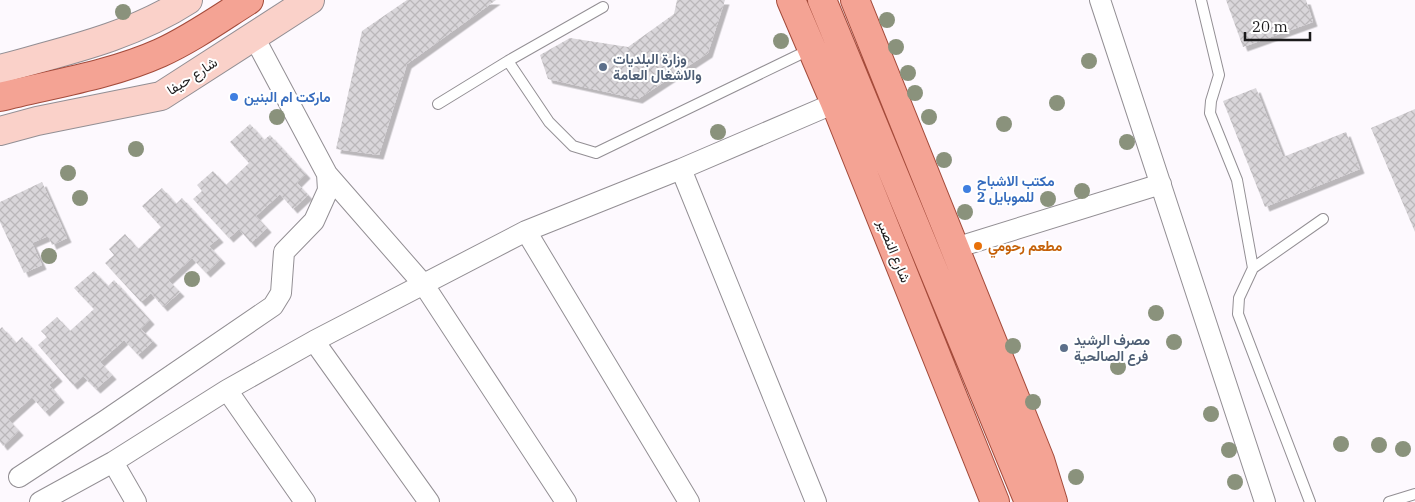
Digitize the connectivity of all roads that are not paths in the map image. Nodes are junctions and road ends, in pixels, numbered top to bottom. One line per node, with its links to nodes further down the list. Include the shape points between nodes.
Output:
1 (188, 0): 13 (main road, via 167,14 120,34)
2 (249, 0): 14 (main road, via 187,40 158,54 117,69)
3 (310, 0): 10 (main road, شارع حيفا)
4 (791, 0): 11 (main road, شارع النصیر)
5 (822, 0): 30 (main road)
6 (855, 0): 23 (main road)
7 (1100, 0): 20 (street)
8 (1201, 0): 24 (lane, via 1219,75 1210,113 1237,180)
9 (603, 7): 12 (lane)
10 (254, 37): 17 (main road, شارع حيفا, via 161,96); 19 (street)
11 (812, 49): 12 (lane, via 596,153 573,146 549,122); 16 (main road, شارع النصیر)
12 (508, 61): 15 (lane)
13 (0, 69)
14 (0, 97)
15 (438, 104)
16 (828, 105): 18 (street); 39 (main road, شارع النصیر)
17 (0, 130)
18 (681, 168): 22 (street); 38 (street)
19 (327, 174): 25 (street); 29 (street, via 328,190 314,221 284,252 281,293 273,306)
20 (1161, 184): 23 (street); 41 (street)
21 (1323, 219): 24 (lane)
22 (526, 231): 25 (street); 37 (street)
23 (955, 248): 40 (main road, via 1040,460)
24 (1253, 268): 42 (lane, via 1239,298 1238,314)
25 (424, 285): 26 (street); 36 (street)
26 (314, 342): 27 (street); 35 (street)
27 (227, 390): 28 (street); 34 (street)
28 (113, 462): 32 (street); 33 (street)
29 (19, 477)
30 (1024, 490)
31 (1415, 494): 43 (lane)
32 (40, 502)
33 (136, 502)
34 (305, 502)
35 (429, 502)
36 (566, 502)
37 (689, 502)
38 (816, 502)
39 (995, 502)
40 (1053, 502)
41 (1265, 502)
42 (1310, 502)
43 (1389, 502)

